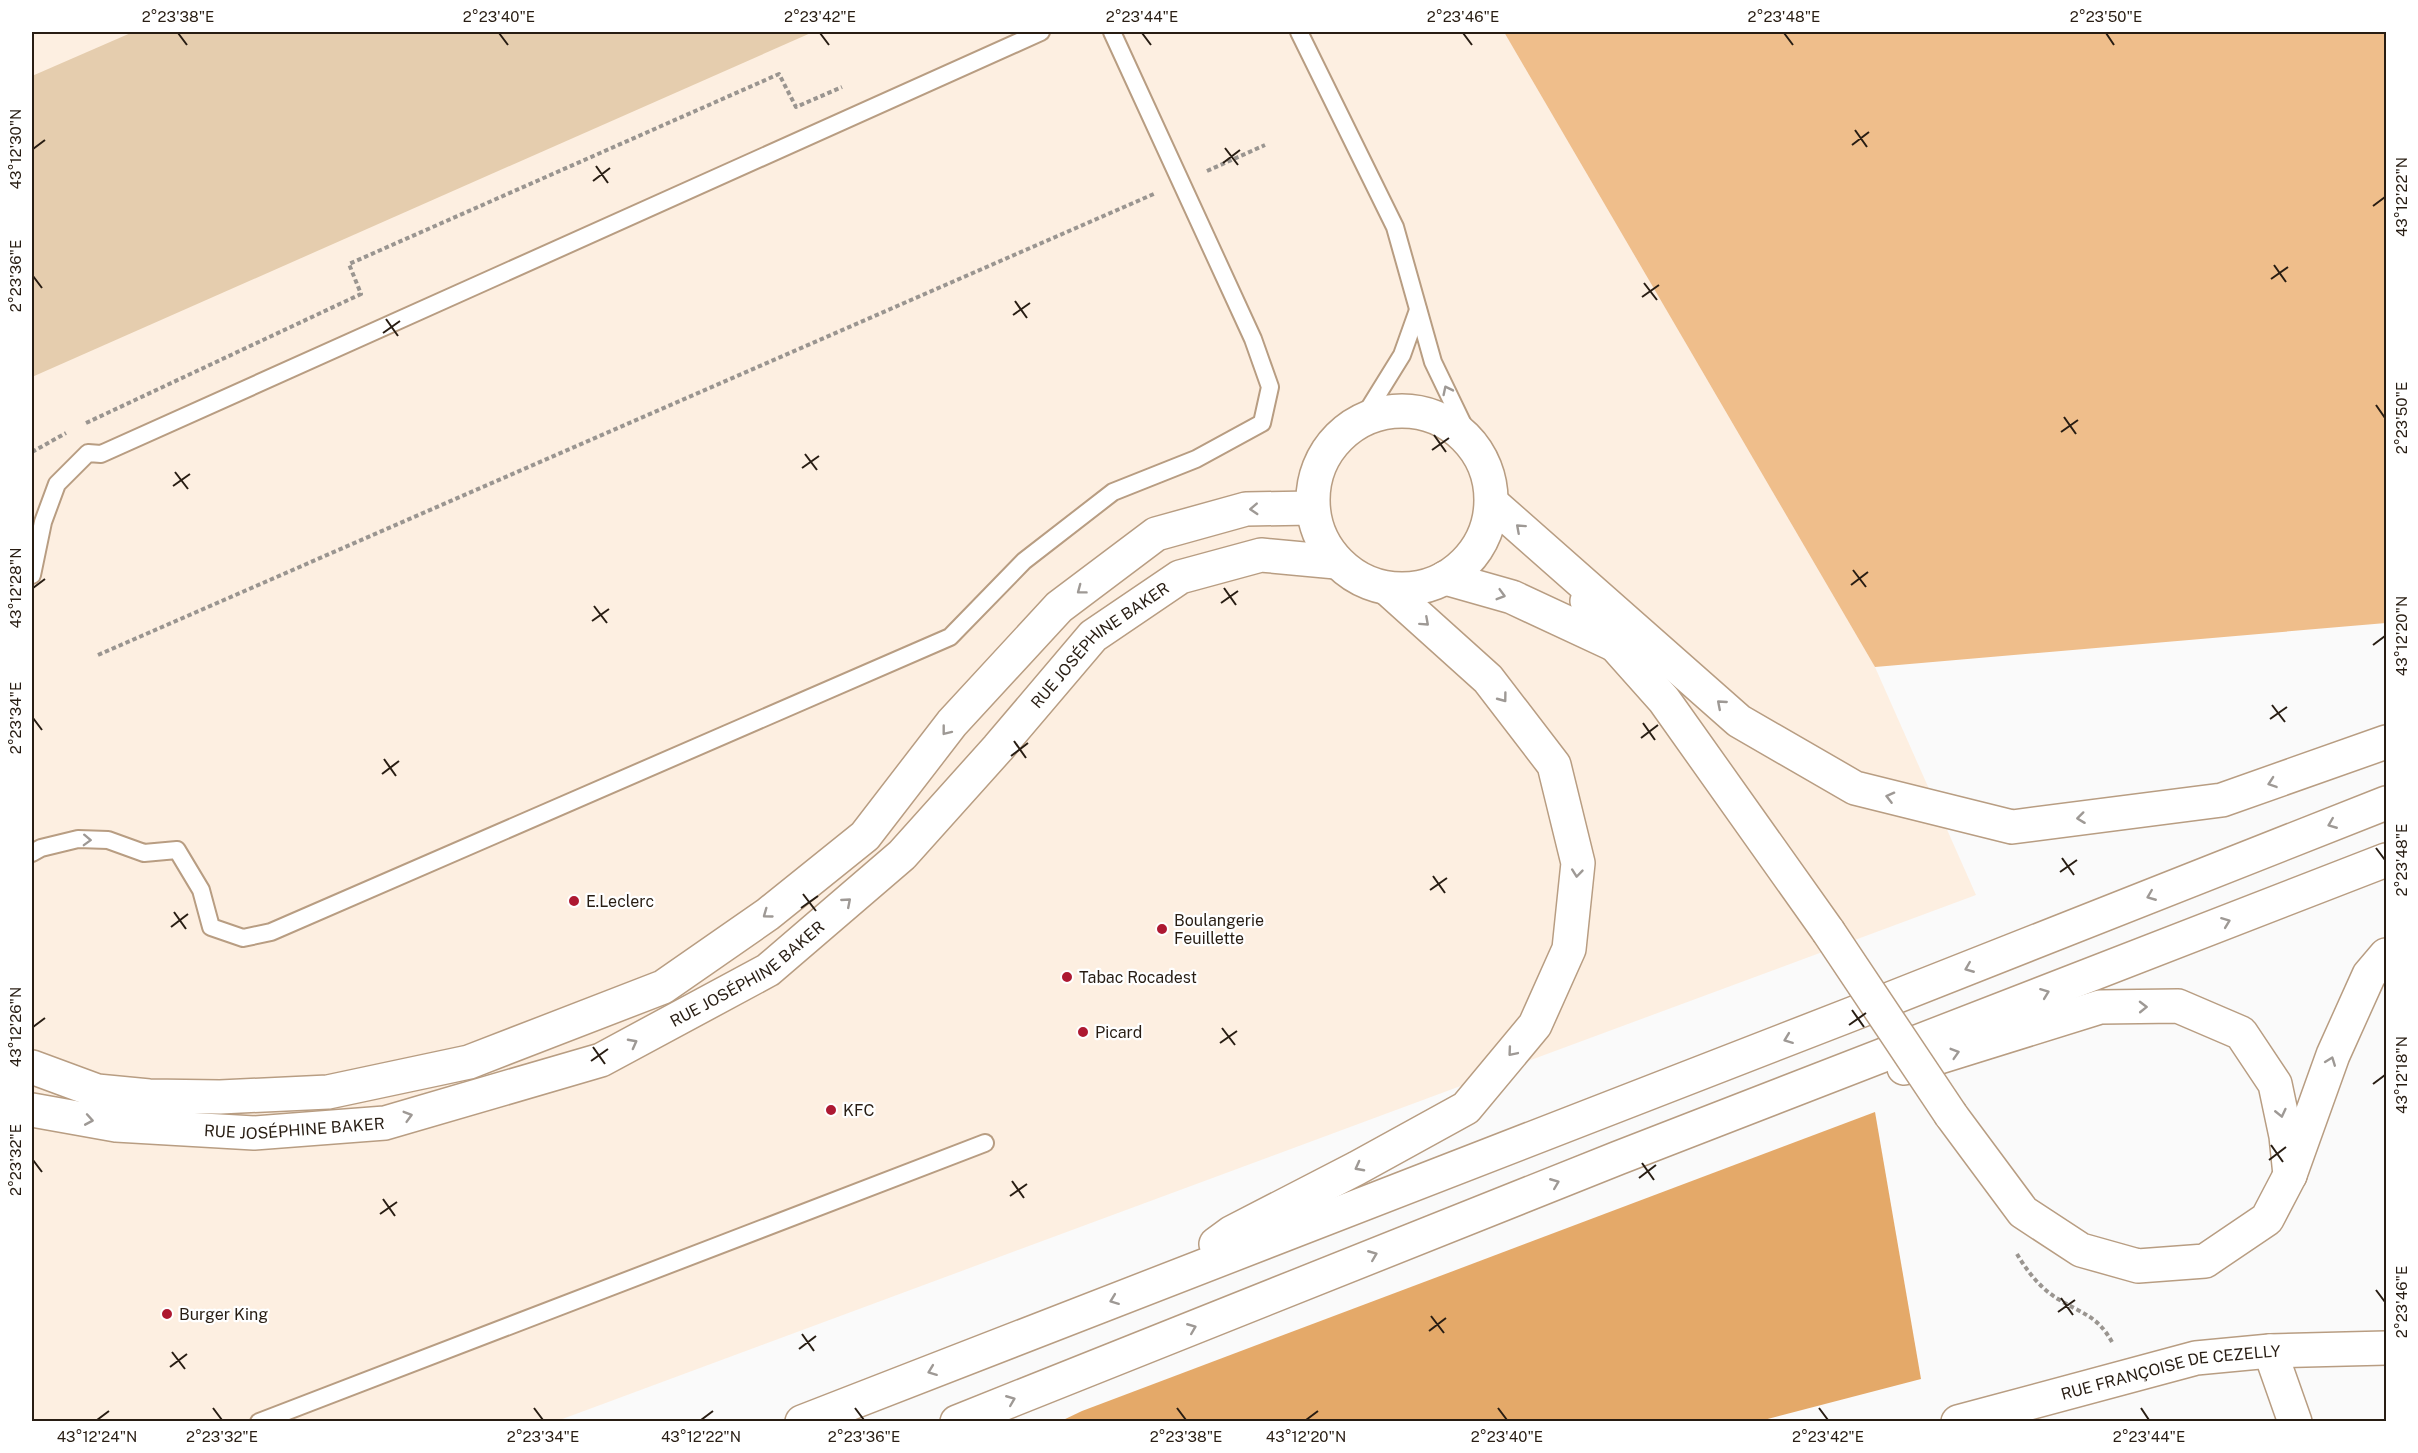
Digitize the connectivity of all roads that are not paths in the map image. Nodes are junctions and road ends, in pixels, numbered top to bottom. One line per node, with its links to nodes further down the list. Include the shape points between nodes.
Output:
1 (1041, 32): 11 (lane, via 101,454 88,453 57,484 43,522)
2 (1112, 32): 17 (lane, one-way to 2, via 78,839 108,840 144,853 177,850 201,890 212,927 243,938 271,932 950,637 1024,561 1113,492 1196,459 1263,423 1270,387 1253,339)
3 (1299, 32): 4 (lane, via 1395,227)
4 (1418, 310): 5 (lane, via 1402,355); 6 (lane, one-way to 4, via 1433,362)
5 (1363, 418): 6 (main road, via 1389,410 1417,411 1448,422); 8 (main road, via 1340,434 1324,456 1314,481)
6 (1472, 443): 7 (main road, via 1488,472)
7 (1492, 503): 10 (main road, one-way to 7); 12 (main road, via 1484,535 1468,560)
8 (1312, 508): 9 (main road, via 1320,537); 20 (main road, RUE JOSÉPHINE BAKER, one-way to 20, via 1246,509 1156,534 1059,607 952,723 865,836 768,914 663,987 469,1062 328,1092 149,1096 97,1091)
9 (1336, 562): 13 (main road, via 1360,580); 21 (main road, RUE JOSÉPHINE BAKER, one-way to 9, via 116,1125 254,1133 385,1123 601,1060 768,970 902,855 1093,636 1170,583 1261,555)
10 (1563, 566): 14 (main road); 15 (main road, one-way to 10, via 2222,800 2012,827 1855,788 1739,721)
11 (32, 575)
12 (1445, 578): 13 (main road, via 1418,588); 14 (main road, one-way to 14, via 1512,597)
13 (1388, 589): 25 (main road, one-way to 25, via 1488,679 1554,765 1578,863 1569,949 1535,1025 1466,1108 1231,1233)
14 (1615, 645): 24 (main road, bridge, via 1664,700 1828,931 1951,1115 2023,1212 2081,1250 2138,1266 2205,1261 2267,1219)
15 (2386, 742)
16 (2386, 802): 25 (main road, one-way to 25)
17 (32, 853)
18 (2386, 860): 23 (main road, one-way to 18)
19 (2386, 955): 24 (main road, one-way to 19, via 2332,1055 2369,975)
20 (32, 1067)
21 (32, 1110)
22 (985, 1143): 28 (lane)
23 (1618, 1158): 24 (main road, one-way to 24, via 2100,1007 2178,1006 2241,1033 2275,1084); 30 (main road, one-way to 23)
24 (2290, 1175)
25 (1168, 1279): 29 (main road, one-way to 29)
26 (2386, 1348): 27 (main road, RUE FRANÇOISE DE CEZELLY)
27 (2270, 1351): 31 (main road, RUE FRANÇOISE DE CEZELLY, via 2196,1358); 32 (main road)
28 (259, 1422)
29 (802, 1422)
30 (957, 1422)
31 (1958, 1422)
32 (2295, 1422)

